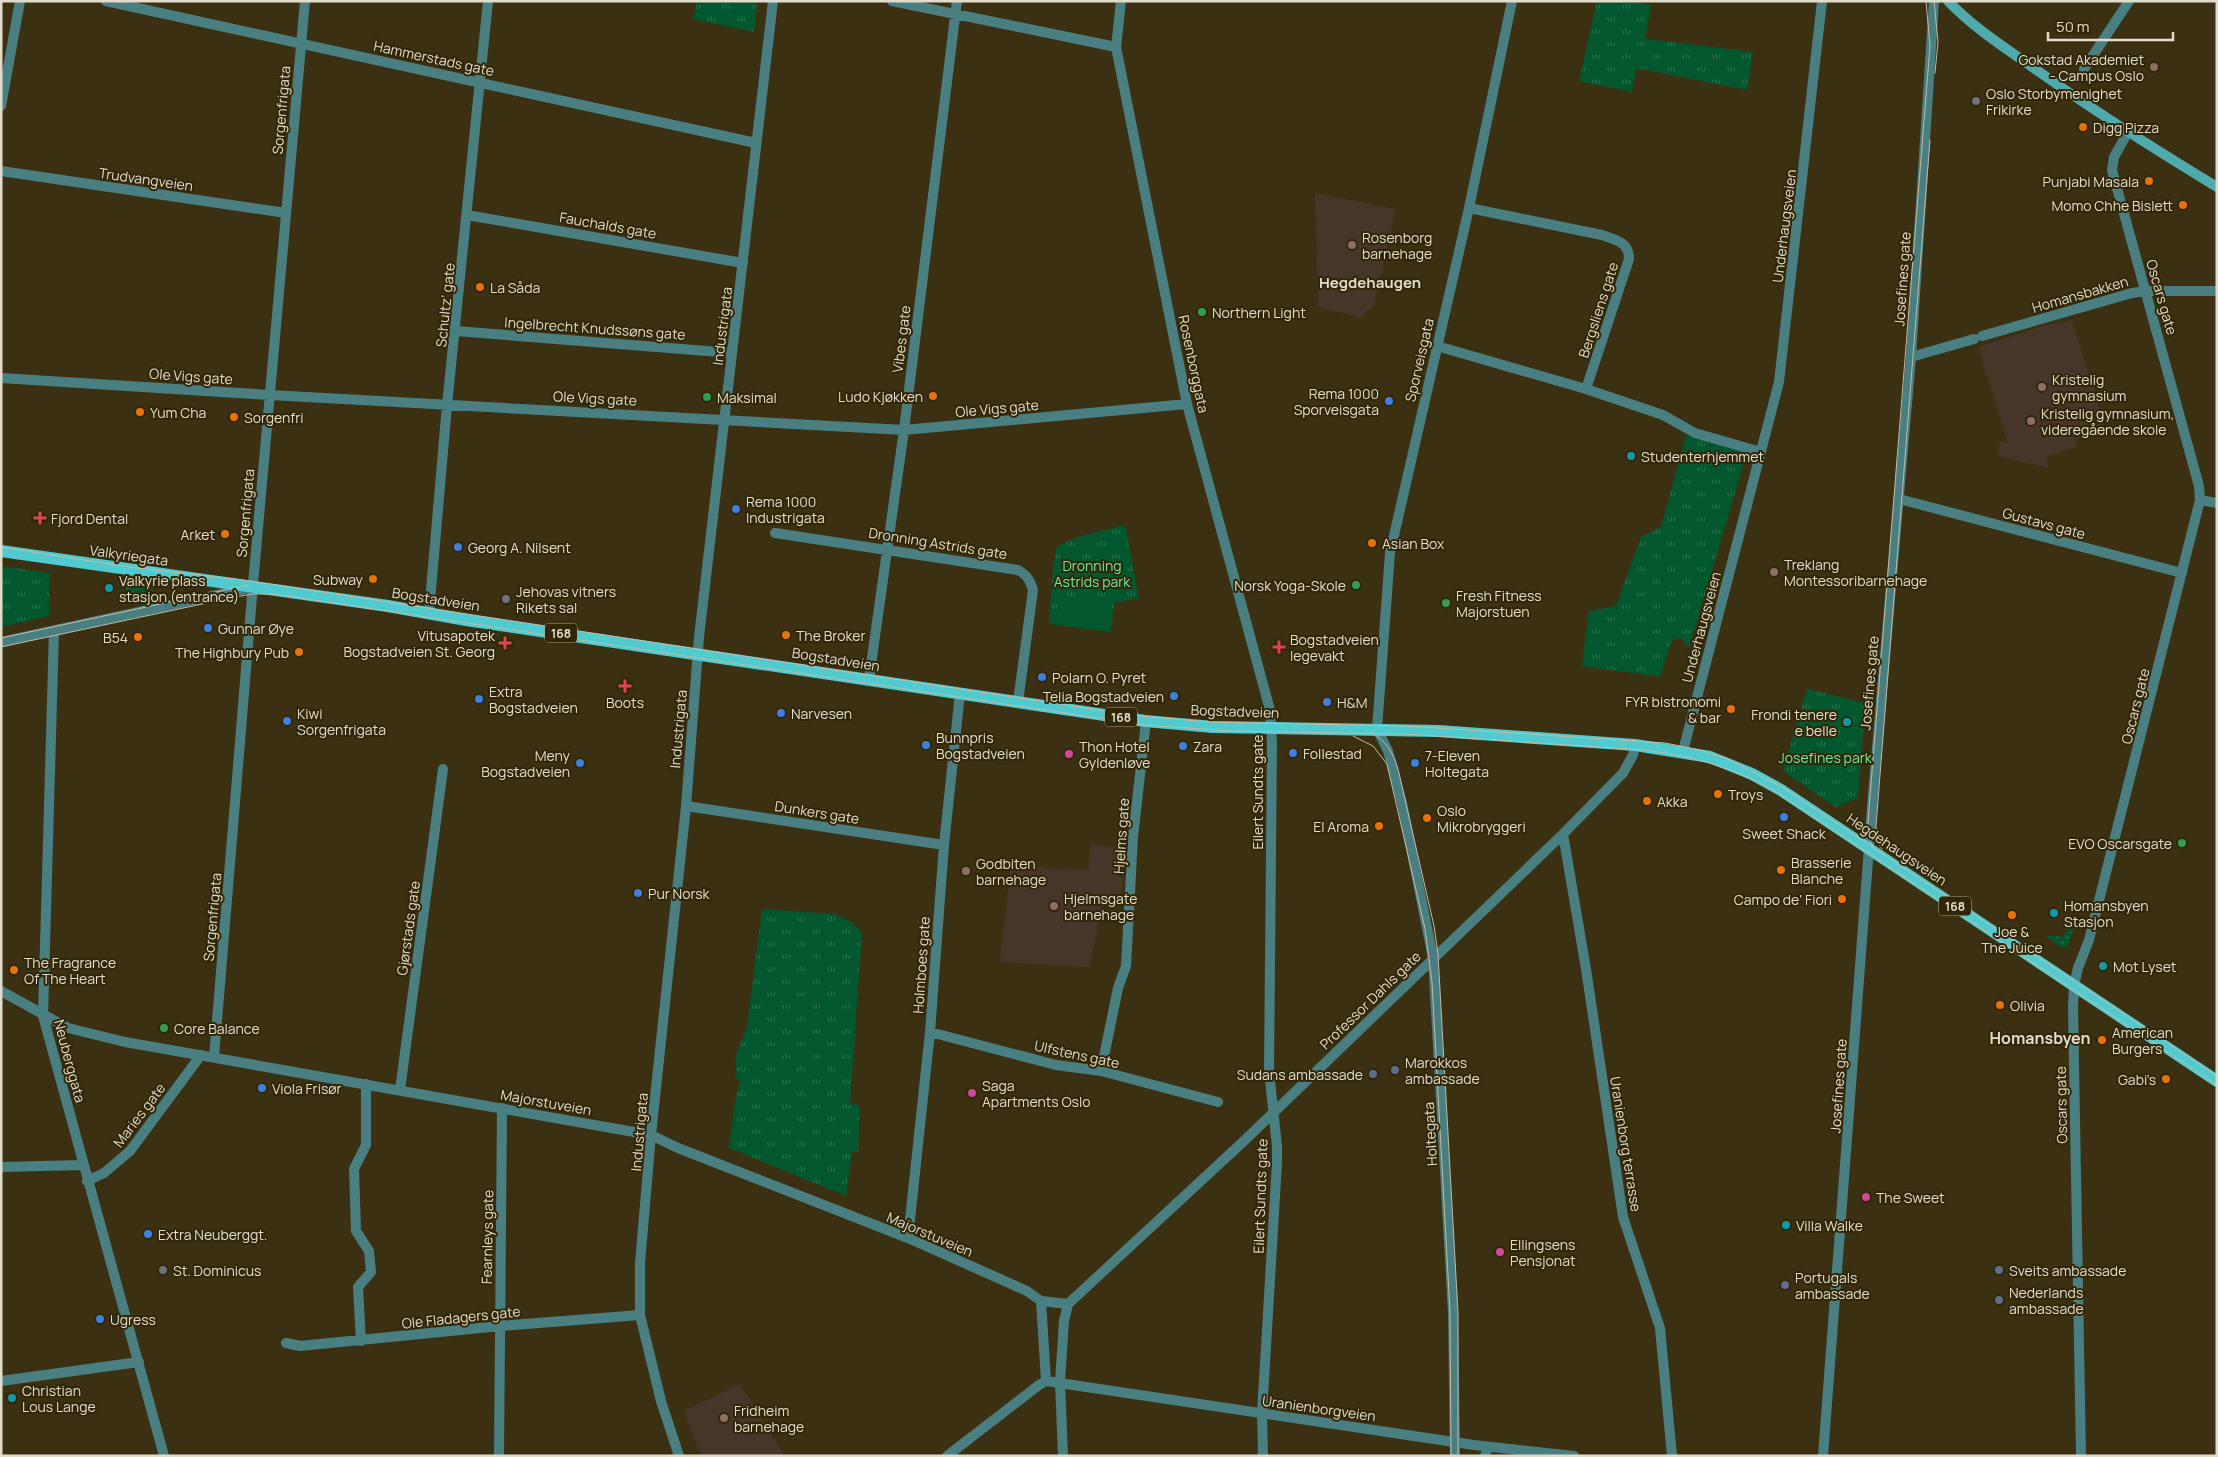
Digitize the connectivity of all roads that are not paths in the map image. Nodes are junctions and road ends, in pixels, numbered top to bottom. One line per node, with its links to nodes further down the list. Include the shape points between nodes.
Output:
1 (20, 1): 19 (street)
2 (106, 1): 15 (street, Hammerstads gate)
3 (305, 1): 15 (street, Sorgenfrigata)
4 (488, 1): 18 (street, Schultz’ gate)
5 (773, 1): 21 (street, Industrigata)
6 (892, 1): 14 (street)
7 (957, 1): 14 (street, Vibes gate)
8 (1121, 1): 16 (street, Rosenborggata)
9 (1512, 1): 24 (street, Sporveisgata)
10 (1822, 1): 41 (street, Underhaugsveien, via 1779,382)
11 (1934, 1): 33 (street, Josefines gate)
12 (1948, 1): 20 (main road, via 1979,30)
13 (2129, 1): 17 (street)
14 (955, 14): 16 (street); 40 (street, Vibes gate)
15 (301, 43): 18 (street, Hammerstads gate); 25 (street, Sorgenfrigata)
16 (1116, 47): 37 (street, Rosenborggata)
17 (2084, 69)
18 (480, 83): 21 (street, Hammerstads gate); 26 (street, Schultz’ gate)
19 (1, 106)
20 (2128, 132): 23 (main road); 28 (street, Oscars gate, via 2114,157 2112,170)
21 (756, 143): 27 (street, Industrigata)
22 (1, 171): 25 (street, Trudvangveien)
23 (2217, 187)
24 (1469, 208): 31 (street, Sporveisgata); 35 (street, Bergsliens gate, via 1602,235 1623,243 1629,252)
25 (286, 213): 36 (street, Sorgenfrigata)
26 (467, 215): 27 (street, Fauchalds gate); 30 (street, Schultz’ gate)
27 (743, 263): 32 (street, Industrigata)
28 (2146, 291): 29 (street, Homansbakken); 33 (street, Homansbakken); 43 (street, Oscars gate, via 2199,486)
29 (2217, 291)
30 (456, 331): 32 (street, Ingelbrecht Knudssøns gate); 38 (street, Schultz’ gate)
31 (1436, 346): 35 (street); 59 (street, Sporveisgata, via 1390,553)
32 (732, 353): 39 (street, Industrigata)
33 (1911, 357): 42 (street, Josefines gate)
34 (1, 378): 36 (street, Ole Vigs gate)
35 (1586, 389): 41 (street, via 1663,415 1694,433)
36 (270, 395): 38 (street, Ole Vigs gate); 49 (street, Sorgenfrigata)
37 (1187, 404): 40 (street, Ole Vigs gate); 58 (street, Rosenborggata)
38 (447, 405): 39 (street, Ole Vigs gate); 50 (street, Schultz’ gate)
39 (724, 420): 40 (street, Ole Vigs gate); 53 (street, Industrigata)
40 (904, 430): 46 (street, Vibes gate)
41 (1761, 452): 61 (street, Underhaugsveien, via 1698,692)
42 (1898, 499): 48 (street, Gustavs gate); 66 (street, Josefines gate)
43 (2200, 500): 44 (street); 48 (street, Oscars gate)
44 (2217, 503)
45 (775, 533): 46 (street, Dronning Astrids gate)
46 (888, 549): 54 (street, Vibes gate); 56 (street, Dronning Astrids gate, via 1018,570 1030,579 1033,590)
47 (1, 551): 49 (main road, Valkyriegata / 168)
48 (2182, 573): 68 (street, Oscars gate, via 2089,940)
49 (252, 587): 50 (main road, Bogstadveien / 168); 51 (street, Bogstadveien); 73 (street, Sorgenfrigata)
50 (429, 612): 53 (main road, Bogstadveien / 168)
51 (54, 631): 52 (street, Bogstadveien); 70 (street, Neuberggata)
52 (1, 642)
53 (698, 654): 54 (main road, Bogstadveien / 168); 63 (street, Industrigata)
54 (869, 679): 55 (main road, Bogstadveien / 168)
55 (960, 693): 56 (main road, Bogstadveien / 168); 65 (street, Holmboes gate)
56 (1018, 702): 57 (main road, Bogstadveien / 168)
57 (1146, 721): 58 (main road, Bogstadveien / 168, via 1213,727); 74 (street, Hjelms gate, via 1133,837 1126,966 1118,988)
58 (1272, 727): 59 (main road, Bogstadveien / 168); 80 (street, Eilert Sundts gate, via 1269,1071)
59 (1377, 729): 60 (main road, Bogstadveien / 168); 67 (street, Holtegata, via 1388,751 1399,794)
60 (1635, 745): 61 (main road, Bogstadveien / 168); 64 (street, Professor Dahls gate, via 1623,773)
61 (1678, 750): 66 (main road, Hegdehaugsveien / 168, via 1710,757 1752,774)
62 (443, 769): 77 (street, Gjørstads gate)
63 (686, 806): 65 (street, Dunkers gate); 81 (street, Industrigata)
64 (1563, 834): 67 (street, Professor Dahls gate); 107 (street, Uranienborg terrasse, via 1622,1217 1660,1328)
65 (944, 845): 71 (street, Holmboes gate)
66 (1869, 849): 68 (main road, Hegdehaugsveien / 168); 108 (street, Josefines gate)
67 (1434, 958): 80 (street, Professor Dahls gate); 97 (street, Holtegata, via 1454,1313)
68 (2074, 985): 75 (main road, Hegdehaugsveien / 168); 109 (street, Oscars gate)
69 (1, 990): 70 (street, Majorstuveien)
70 (43, 1016): 72 (street, Majorstuveien, via 68,1028); 82 (street, Neuberggata)
71 (930, 1032): 74 (street, Ulfstens gate, via 1056,1065); 85 (street, Holmboes gate)
72 (201, 1055): 73 (street, Majorstuveien); 84 (street, Maries gate, via 130,1152 109,1170)
73 (214, 1057): 76 (street, Majorstuveien)
74 (1101, 1071): 78 (street, Ulfstens gate)
75 (2217, 1081)
76 (366, 1084): 77 (street, Majorstuveien); 90 (street, via 366,1145 354,1169 356,1231 369,1251 371,1272 358,1287)
77 (400, 1090): 79 (street, Majorstuveien)
78 (1218, 1102)
79 (502, 1108): 81 (street, Majorstuveien); 89 (street, Fearnleys gate)
80 (1273, 1113): 87 (street, Professor Dahls gate); 96 (street, Eilert Sundts gate, via 1277,1163)
81 (651, 1135): 85 (street, Majorstuveien); 88 (street, Industrigata, via 640,1263)
82 (83, 1165): 83 (street); 84 (street, Neuberggata)
83 (1, 1167)
84 (87, 1181): 92 (street, Neuberggata)
85 (908, 1238): 86 (street, Majorstuveien, via 1027,1290)
86 (1041, 1301): 87 (street, Majorstuveien); 94 (street)
87 (1068, 1304): 95 (street)
88 (640, 1315): 89 (street, Ole Fladagers gate); 101 (street, Industrigata, via 661,1401)
89 (500, 1326): 90 (street, Ole Fladagers gate); 100 (street, Fearnleys gate)
90 (361, 1341): 91 (street, Ole Fladagers gate, via 300,1346)
91 (286, 1343)
92 (138, 1362): 93 (street); 99 (street, Neuberggata)
93 (1, 1380)
94 (1046, 1381): 95 (street); 102 (street)
95 (1060, 1382): 96 (street, Uranienborgveien); 103 (street)
96 (1262, 1413): 97 (street, Uranienborgveien); 104 (street, Eilert Sundts gate)
97 (1455, 1442): 98 (street, Uranienborgveien); 105 (street, Holtegata)
98 (1486, 1451): 106 (street, Uranienborgveien)
99 (164, 1456)
100 (499, 1456)
101 (679, 1456)
102 (947, 1456)
103 (1063, 1456)
104 (1263, 1456)
105 (1455, 1456)
106 (1574, 1456)
107 (1672, 1456)
108 (1823, 1456)
109 (2081, 1456)

